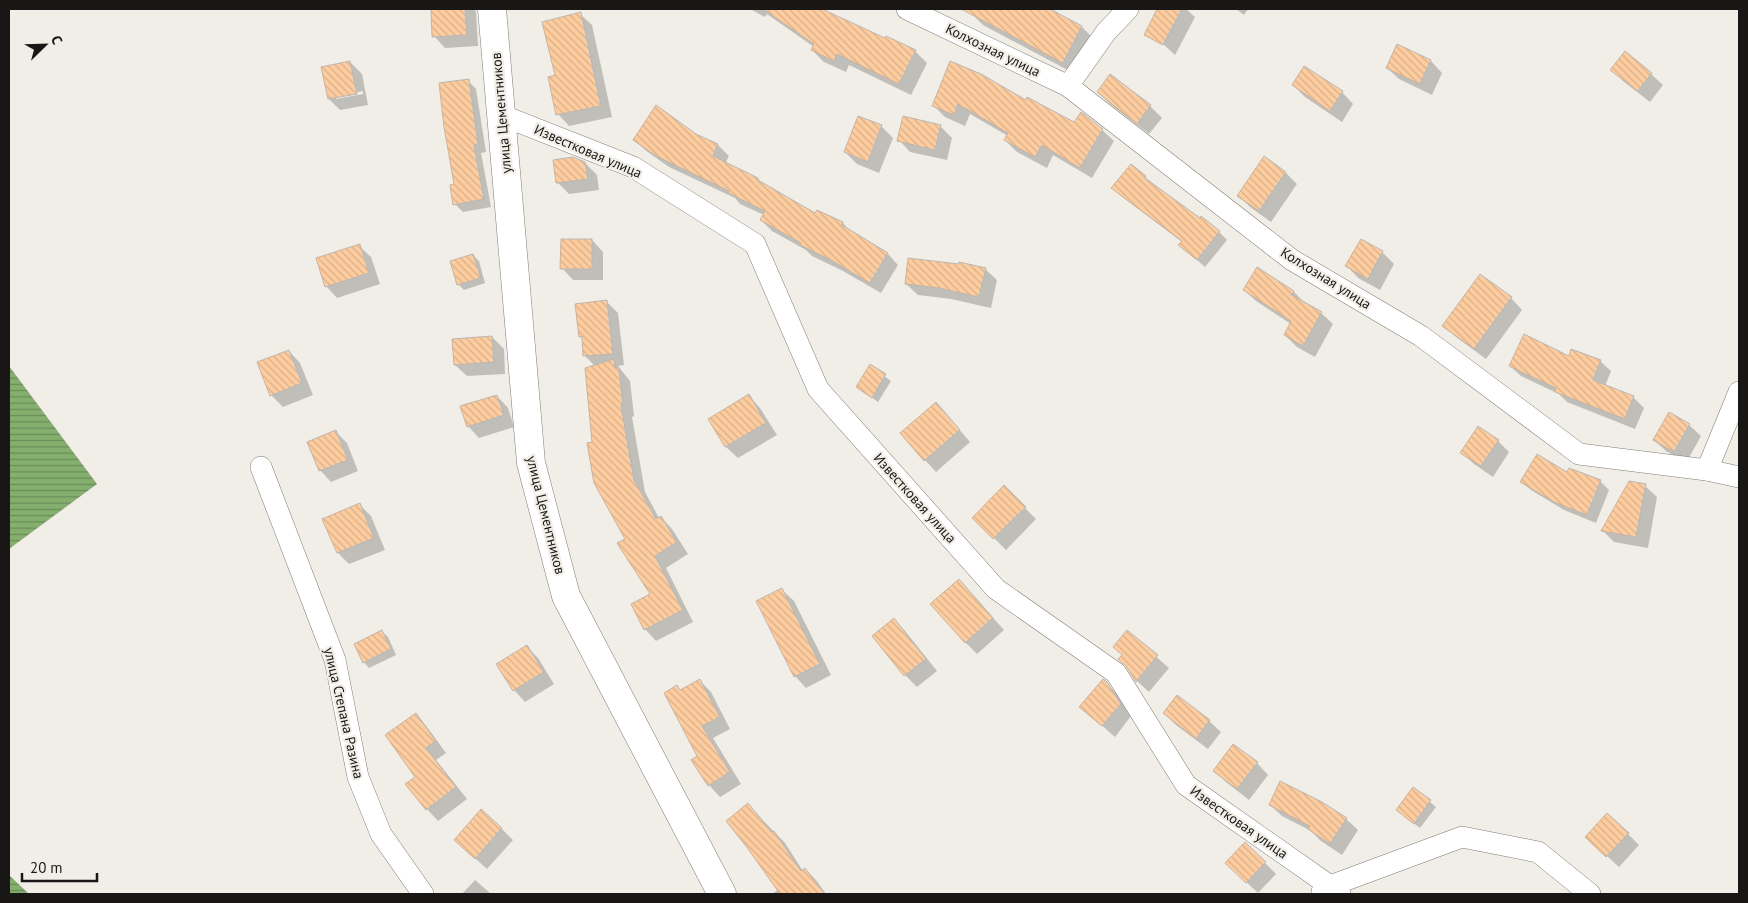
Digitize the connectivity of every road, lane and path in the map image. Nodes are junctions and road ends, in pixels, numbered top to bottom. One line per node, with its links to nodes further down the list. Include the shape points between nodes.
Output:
1 (492, 9): 5 (street, улица Цементников)
2 (907, 9): 4 (street, Колхозная улица)
3 (1128, 9): 4 (street, via 1106,32)
4 (1068, 86): 8 (street, Колхозная улица, via 1292,260 1421,336 1579,454)
5 (501, 115): 10 (street, Известковая улица, via 633,167 755,244 818,389 996,589 1116,673 1186,785); 12 (street, улица Цементников, via 531,463 566,596)
6 (1739, 392): 8 (street)
7 (261, 468): 11 (street, улица Степана Разина, via 335,660 358,777 381,834)
8 (1707, 470): 9 (street, Колхозная улица)
9 (1739, 478)
10 (1330, 891): 13 (street, via 1462,837 1538,852)
11 (423, 894)
12 (722, 894)
13 (1590, 894)

